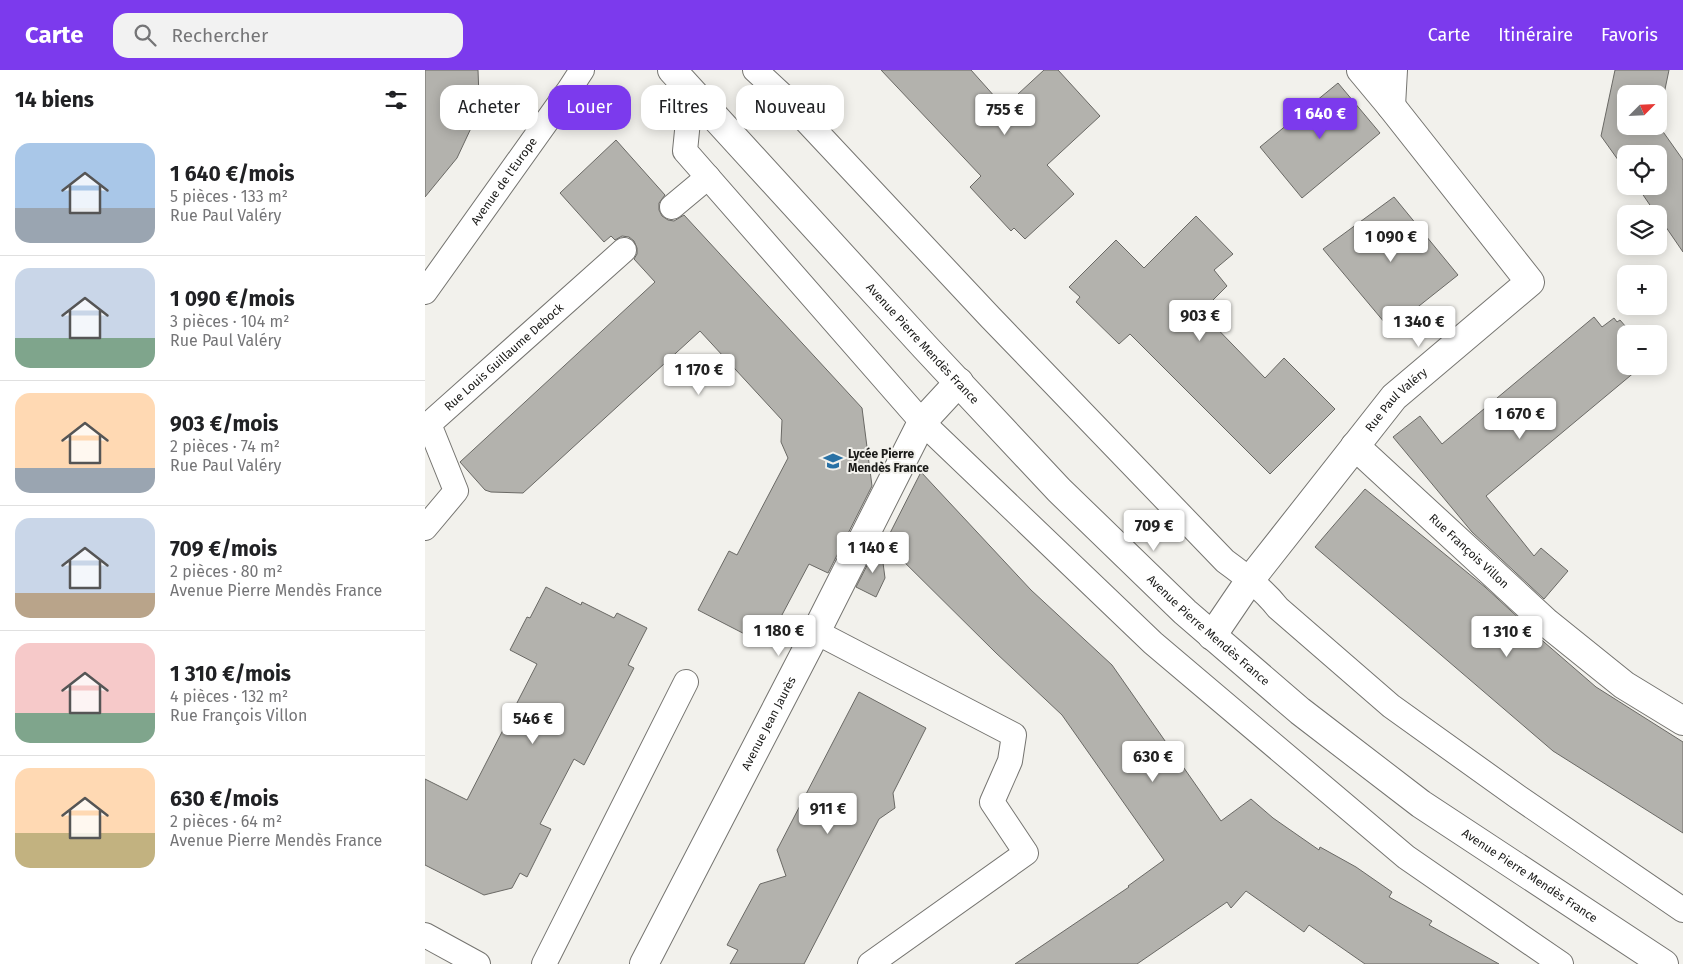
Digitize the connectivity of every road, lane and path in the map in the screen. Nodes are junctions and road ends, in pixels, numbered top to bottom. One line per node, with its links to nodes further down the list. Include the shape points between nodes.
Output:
1 (582, 70): 13 (lane, Avenue de l'Europe)
2 (672, 70): 6 (street, Avenue Pierre Mendès France)
3 (755, 70): 18 (lane, via 1225,561)
4 (1361, 70): 7 (street, Rue Paul Valéry)
5 (1393, 70): 7 (street)
6 (686, 85)
7 (1391, 106): 16 (street, Rue Paul Valéry, via 1530,282 1394,397)
8 (726, 129): 14 (street, Avenue Pierre Mendès France)
9 (687, 130): 10 (lane, via 685,151)
10 (708, 177): 11 (lane); 15 (lane)
11 (672, 207)
12 (625, 250): 17 (lane, Rue Louis Guillaume Debock, via 429,424 456,491)
13 (425, 292)
14 (959, 382): 15 (street, Avenue Jean Jaurès); 20 (street, Avenue Pierre Mendès France, via 1059,490)
15 (922, 422): 19 (street, Avenue Jean Jaurès); 30 (lane, via 1153,643 1218,699 1406,857)
16 (1355, 446): 18 (street, Rue Paul Valéry); 22 (street, Rue François Villon, via 1547,623 1623,685)
17 (425, 528)
18 (1250, 580): 20 (street, Rue Paul Valéry); 23 (lane, via 1391,706)
19 (816, 632): 28 (street, Avenue Jean Jaurès); 29 (lane, via 1014,735 1010,761 992,802 1026,853)
20 (1212, 636): 25 (street, Avenue Pierre Mendès France, via 1301,711 1421,804)
21 (686, 682): 27 (lane)
22 (1683, 721)
23 (1683, 910)
24 (425, 935): 26 (lane)
25 (1661, 963)
26 (478, 964)
27 (544, 964)
28 (644, 964)
29 (870, 964)
30 (1561, 964)

